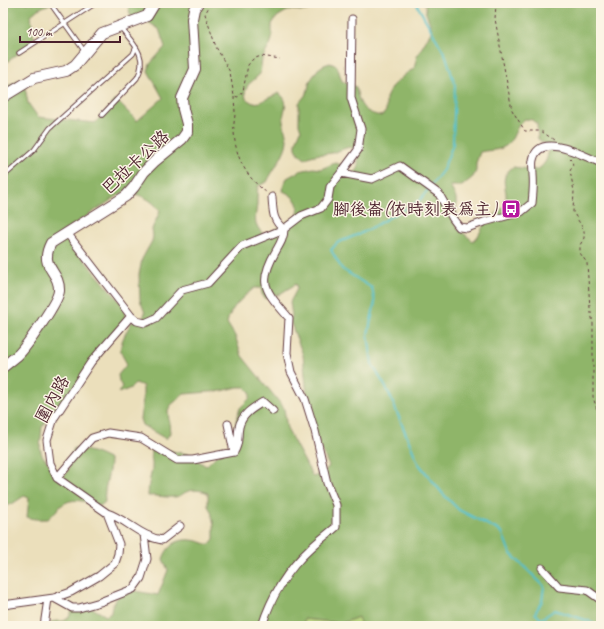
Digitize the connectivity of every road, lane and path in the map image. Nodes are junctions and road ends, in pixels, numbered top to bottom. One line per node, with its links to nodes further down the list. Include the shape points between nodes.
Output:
1 (50, 3): 8 (lane)
2 (96, 3): 8 (lane)
3 (155, 3): 9 (main road, via 148,16)
4 (198, 3): 24 (main road, 巴拉卡公路, via 192,19 195,69 182,98 187,132 144,172 126,196)
5 (211, 3): 14 (path, via 204,14 216,48 230,72)
6 (496, 3): 17 (path, via 495,19 512,110 525,131 541,131 553,138)
7 (352, 19): 20 (street, via 351,98 361,129 358,150)
8 (64, 24): 11 (lane); 12 (lane)
9 (119, 26): 10 (lane); 12 (main road, via 102,33)
10 (136, 48): 16 (lane, via 142,62 141,71); 21 (lane, via 133,54 50,128 34,150)
11 (19, 53)
12 (85, 53): 15 (main road, via 66,71 34,78)
13 (280, 59): 14 (path, via 261,56 253,59 248,65 243,91 238,97)
14 (234, 96): 22 (path, via 235,146 239,158 255,184)
15 (3, 97)
16 (102, 116)
17 (558, 146): 19 (street); 20 (street, via 543,147 536,153 533,160 532,203 521,212 466,228 459,227 439,194 400,166 372,179)
18 (567, 156): 28 (path, via 573,165 570,171 574,191 573,212 584,230 580,253 587,263 593,323 593,396)
19 (601, 163)
20 (341, 173): 23 (street, via 330,187 328,199 321,208 301,216)
21 (3, 177)
22 (272, 197): 23 (street, via 274,218)
23 (284, 229): 25 (street, via 242,246 208,283 182,290 156,318 145,323 137,321); 42 (street, via 284,236 268,265 265,282 269,294 289,318 287,353 291,372 305,399 315,431 327,483 336,505 336,527 310,549 290,571 267,608)
24 (67, 233): 25 (street); 26 (main road, 巴拉卡公路, via 51,243 46,252 47,263 57,280 59,292 56,300 18,355)
25 (132, 316): 33 (street, 圍內路, via 91,362 54,418 47,440 50,462)
26 (3, 366)
27 (273, 411): 30 (street, via 263,402 247,412 239,426 238,446)
28 (601, 422)
29 (228, 424): 30 (street)
30 (234, 452): 33 (street, via 193,460 177,460 141,438 108,433 92,438)
31 (601, 458): 32 (path)
32 (597, 460)
33 (57, 478): 34 (street)
34 (107, 513): 36 (street); 38 (street, via 119,544 114,562 100,576 71,592)
35 (180, 526): 36 (street, via 162,540)
36 (144, 534): 38 (street, via 147,559 141,578 133,589 79,608 72,608)
37 (542, 568): 39 (street, via 559,587 587,590)
38 (51, 598): 40 (street); 41 (street)
39 (601, 600)
40 (3, 605)
41 (44, 626)
42 (262, 626)

